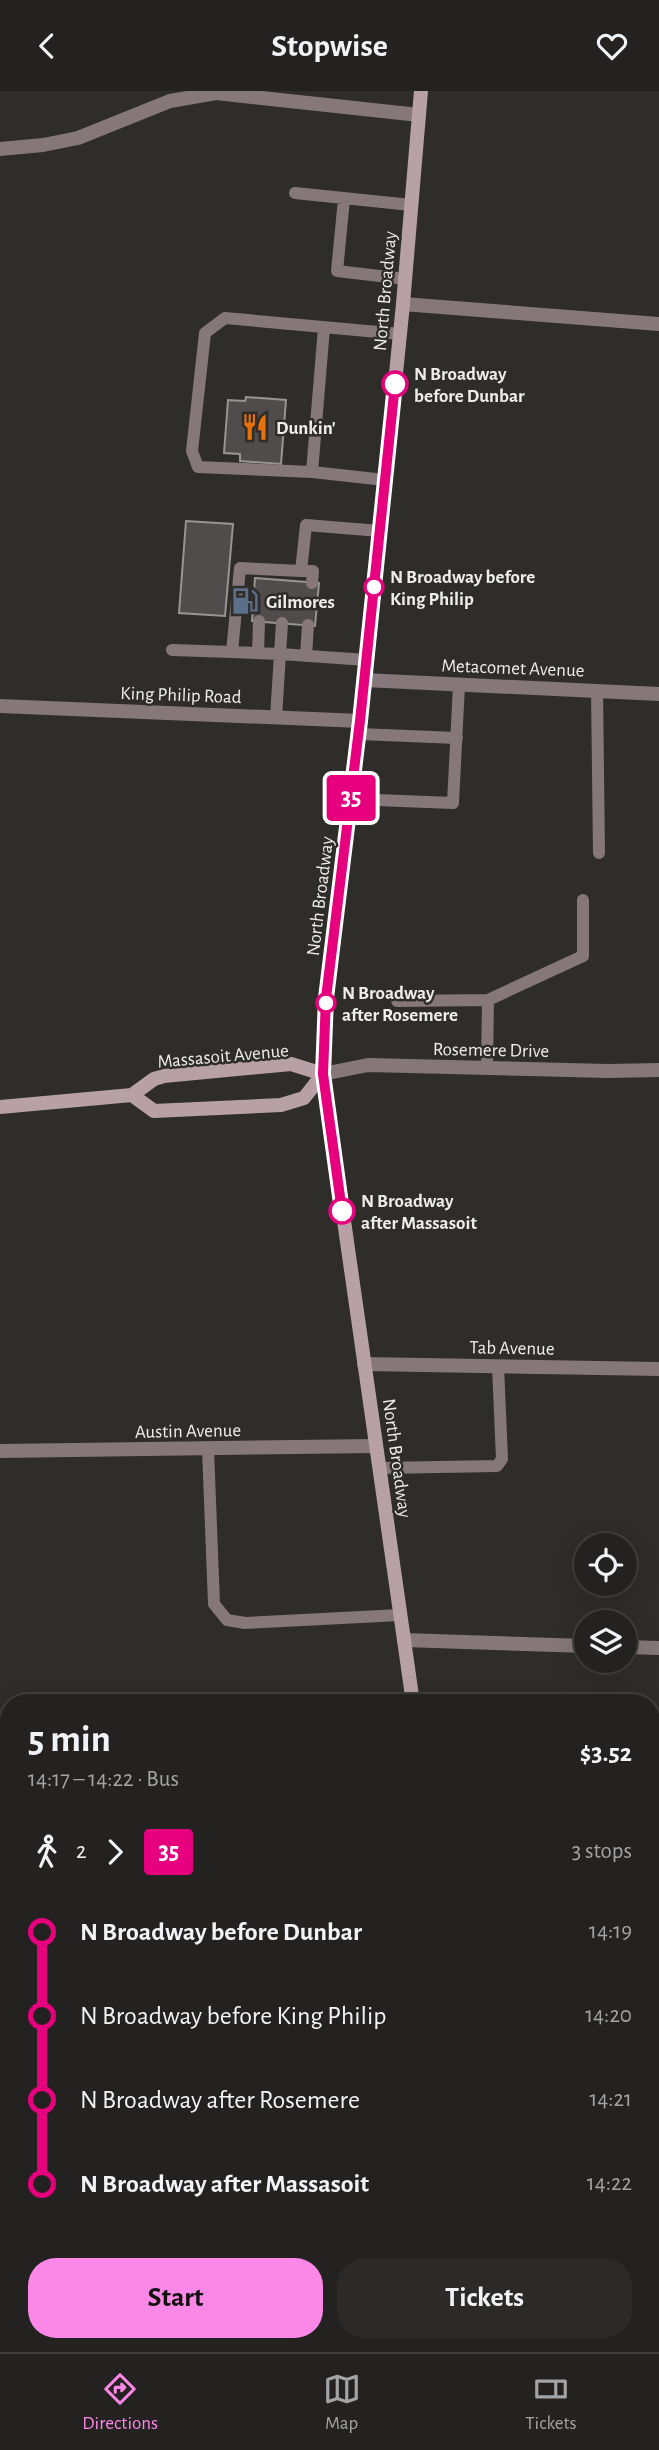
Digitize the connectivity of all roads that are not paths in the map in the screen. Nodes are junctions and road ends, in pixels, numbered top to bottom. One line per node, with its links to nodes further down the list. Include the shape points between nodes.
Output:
1 (421, 91): 3 (main road, North Broadway)
2 (166, 96): 3 (street, via 216,93); 4 (street, via 78,138)
3 (419, 115): 7 (main road, North Broadway)
4 (0, 149)
5 (295, 193): 6 (lane)
6 (344, 198): 7 (lane); 8 (lane, via 337,271)
7 (411, 205): 8 (main road, North Broadway)
8 (405, 279): 9 (main road, North Broadway)
9 (403, 305): 10 (street); 12 (main road, North Broadway)
10 (659, 324)
11 (324, 328): 12 (lane); 13 (lane); 13 (lane, via 225,318 205,333 192,451 198,467)
12 (400, 334): 14 (main road, North Broadway)
13 (312, 472): 14 (lane)
14 (385, 479): 15 (main road, North Broadway)
15 (380, 531): 16 (lane, via 306,525); 26 (main road, North Broadway)
16 (301, 571): 17 (lane, via 313,571); 22 (lane, via 262,574 240,568)
17 (312, 583)
18 (259, 621): 23 (lane)
19 (282, 623): 24 (lane)
20 (309, 625): 25 (lane)
21 (172, 650): 22 (lane)
22 (232, 652): 23 (lane)
23 (258, 653): 24 (lane)
24 (280, 654): 25 (lane); 32 (lane)
25 (306, 656): 26 (lane)
26 (367, 660): 27 (main road, North Broadway)
27 (364, 680): 28 (street, Metacomet Avenue); 33 (main road, North Broadway)
28 (460, 685): 29 (street, Metacomet Avenue); 34 (lane)
29 (597, 690): 30 (street, Metacomet Avenue); 36 (lane)
30 (659, 694)
31 (0, 706): 32 (street, King Philip Road)
32 (276, 717): 33 (street, King Philip Road)
33 (360, 727): 34 (lane); 35 (main road, North Broadway)
34 (457, 739): 35 (lane, via 453,803)
35 (351, 799): 42 (main road, North Broadway, via 326,998)
36 (599, 853)
37 (583, 899): 38 (lane, via 583,956)
38 (488, 1000): 39 (lane); 40 (lane)
39 (397, 1001)
40 (487, 1068): 41 (street, Rosemere Drive); 42 (street, Rosemere Drive, via 368,1065)
41 (659, 1070)
42 (323, 1074): 43 (main road, Massasoit Avenue, via 291,1064 164,1076); 43 (main road, via 303,1098 281,1105 164,1112 153,1111); 45 (main road, North Broadway)
43 (132, 1095): 44 (main road, Massasoit Avenue)
44 (0, 1107)
45 (364, 1364): 46 (street, Tab Avenue); 48 (main road, North Broadway)
46 (498, 1366): 47 (street, Tab Avenue); 51 (lane, via 502,1459 497,1466)
47 (659, 1369)
48 (376, 1446): 49 (street, Austin Avenue); 51 (main road, North Broadway)
49 (208, 1449): 50 (street, Austin Avenue); 52 (lane, via 214,1604 227,1620 245,1623)
50 (0, 1451)
51 (379, 1468): 52 (main road, North Broadway)
52 (400, 1615): 53 (main road, North Broadway)
53 (404, 1640): 54 (street); 57 (main road, North Broadway)
54 (574, 1646)
55 (637, 1647): 56 (street)
56 (659, 1648)
57 (412, 1694)

